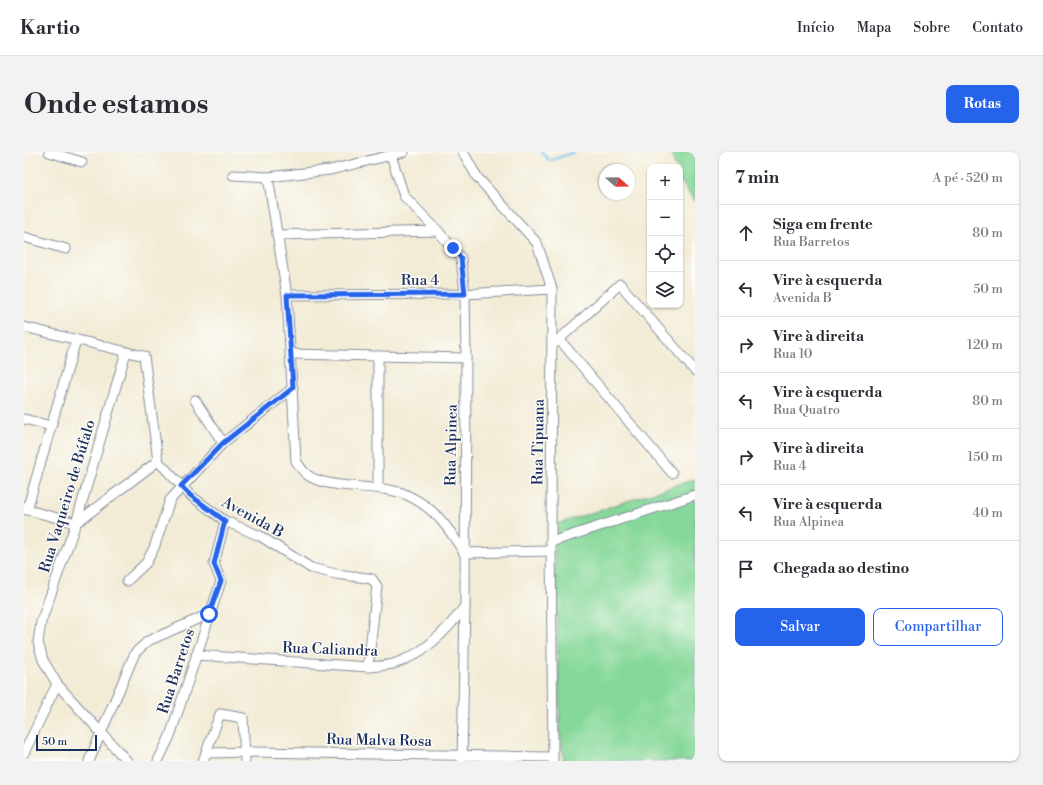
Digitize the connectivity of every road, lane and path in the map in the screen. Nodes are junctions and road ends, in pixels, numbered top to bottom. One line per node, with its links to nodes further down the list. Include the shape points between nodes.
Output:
1 (49, 152): 5 (street)
2 (404, 152): 4 (street)
3 (463, 152): 12 (street, Rua Tipuana, via 477,177 537,243)
4 (391, 154): 7 (street, via 330,170); 8 (street, Rua Alpinea, via 404,196)
5 (82, 162)
6 (233, 175): 7 (street)
7 (268, 177): 9 (street)
8 (438, 231): 9 (street); 13 (street, Rua Alpinea, via 461,258)
9 (277, 235): 14 (street)
10 (24, 237): 11 (street)
11 (66, 249)
12 (552, 289): 13 (street, Rua 4); 17 (street, Rua Tipuana)
13 (465, 294): 14 (street, Rua 4); 21 (street, Rua Alpinea)
14 (287, 295): 19 (street)
15 (24, 327): 16 (street)
16 (76, 340): 18 (street); 26 (street)
17 (556, 342): 22 (street, via 620,284); 29 (street); 36 (street, Rua Tipuana)
18 (126, 352): 28 (street, via 144,356); 35 (street, Rua Vaqueiro de Búfalo)
19 (291, 354): 20 (street); 23 (street)
20 (378, 356): 21 (street); 31 (street)
21 (466, 358): 37 (street, Rua Alpinea)
22 (695, 371)
23 (293, 388): 27 (street); 31 (street, via 296,461 306,474 326,483)
24 (195, 400): 27 (street)
25 (24, 418): 26 (street)
26 (51, 426): 33 (street)
27 (223, 443): 30 (street)
28 (158, 462): 30 (street, Avenida B); 35 (street)
29 (672, 473)
30 (181, 486): 34 (street, Avenida B); 38 (street, via 170,500 146,563)
31 (378, 488): 37 (street, via 406,494 428,508 447,526)
32 (695, 495): 36 (street)
33 (26, 509): 35 (street)
34 (225, 521): 40 (street, Rua Barretos, via 214,564 221,581); 42 (street, Avenida B, via 260,536 311,568 372,579 377,586)
35 (76, 523): 43 (street, Rua Vaqueiro de Búfalo, via 41,622 38,642 43,660)
36 (551, 547): 37 (street); 50 (street, Rua Tipuana)
37 (464, 553): 39 (street, Rua Alpinea)
38 (127, 581)
39 (465, 606): 42 (street, Rua Caliandra, via 449,628 416,654 392,664); 49 (street, Rua Alpinea)
40 (209, 614): 41 (street, Rua Barretos); 44 (street, via 148,641 135,653)
41 (196, 654): 42 (street, Rua Caliandra); 53 (street, Rua Barretos, via 170,736)
42 (368, 667)
43 (57, 684): 44 (street, Rua Vaqueiro de Búfalo); 45 (street)
44 (102, 733): 51 (street); 52 (street, Rua Vaqueiro de Búfalo)
45 (24, 753)
46 (245, 756): 47 (street, Rua Malva Rosa); 47 (street, via 243,718 220,714); 48 (street, Rua Malva Rosa)
47 (204, 757)
48 (297, 757): 49 (street, Rua Malva Rosa)
49 (461, 758): 50 (street, Rua Malva Rosa)
50 (553, 759)
51 (89, 761)
52 (127, 761)
53 (158, 761)

